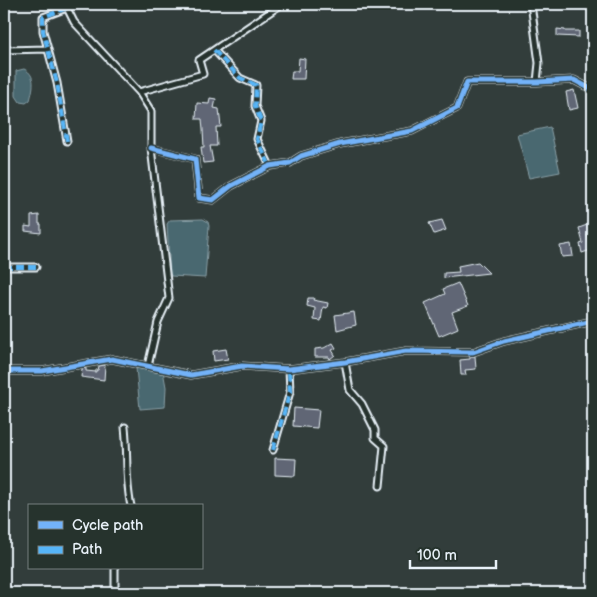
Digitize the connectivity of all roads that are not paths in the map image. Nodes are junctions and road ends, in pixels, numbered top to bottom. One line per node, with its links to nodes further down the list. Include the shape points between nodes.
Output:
1 (282, 4): 6 (street)
2 (531, 4): 7 (street, via 539,63)
3 (66, 6): 5 (street, via 43,17); 9 (street, via 74,22)
4 (4, 50): 5 (street)
5 (48, 50): 10 (street, via 58,83)
6 (214, 50): 9 (street, via 199,60 203,74); 12 (street, via 240,78 256,85 255,106 261,121 257,139)
7 (536, 82): 8 (street, via 574,80); 12 (street, via 468,82 457,108 412,131 340,144 301,156 290,163)
8 (593, 88)
9 (139, 92): 11 (street, via 151,111)
10 (67, 141)
11 (150, 148): 12 (street, via 195,159 199,198 213,200 231,186); 17 (street, via 168,298 158,322)
12 (270, 166)
13 (4, 267): 14 (street)
14 (36, 267)
15 (593, 322): 16 (street, via 504,341 473,352 406,351)
16 (345, 362): 18 (street); 22 (street, via 350,390 371,421 375,438 384,446)
17 (148, 366): 18 (street, via 191,375 242,366); 19 (street, via 112,359 42,370)
18 (289, 369): 21 (street, via 290,392)
19 (4, 371)
20 (125, 427): 23 (street)
21 (273, 450)
22 (380, 486)
23 (131, 504)
24 (115, 570): 25 (street)
25 (113, 593)

